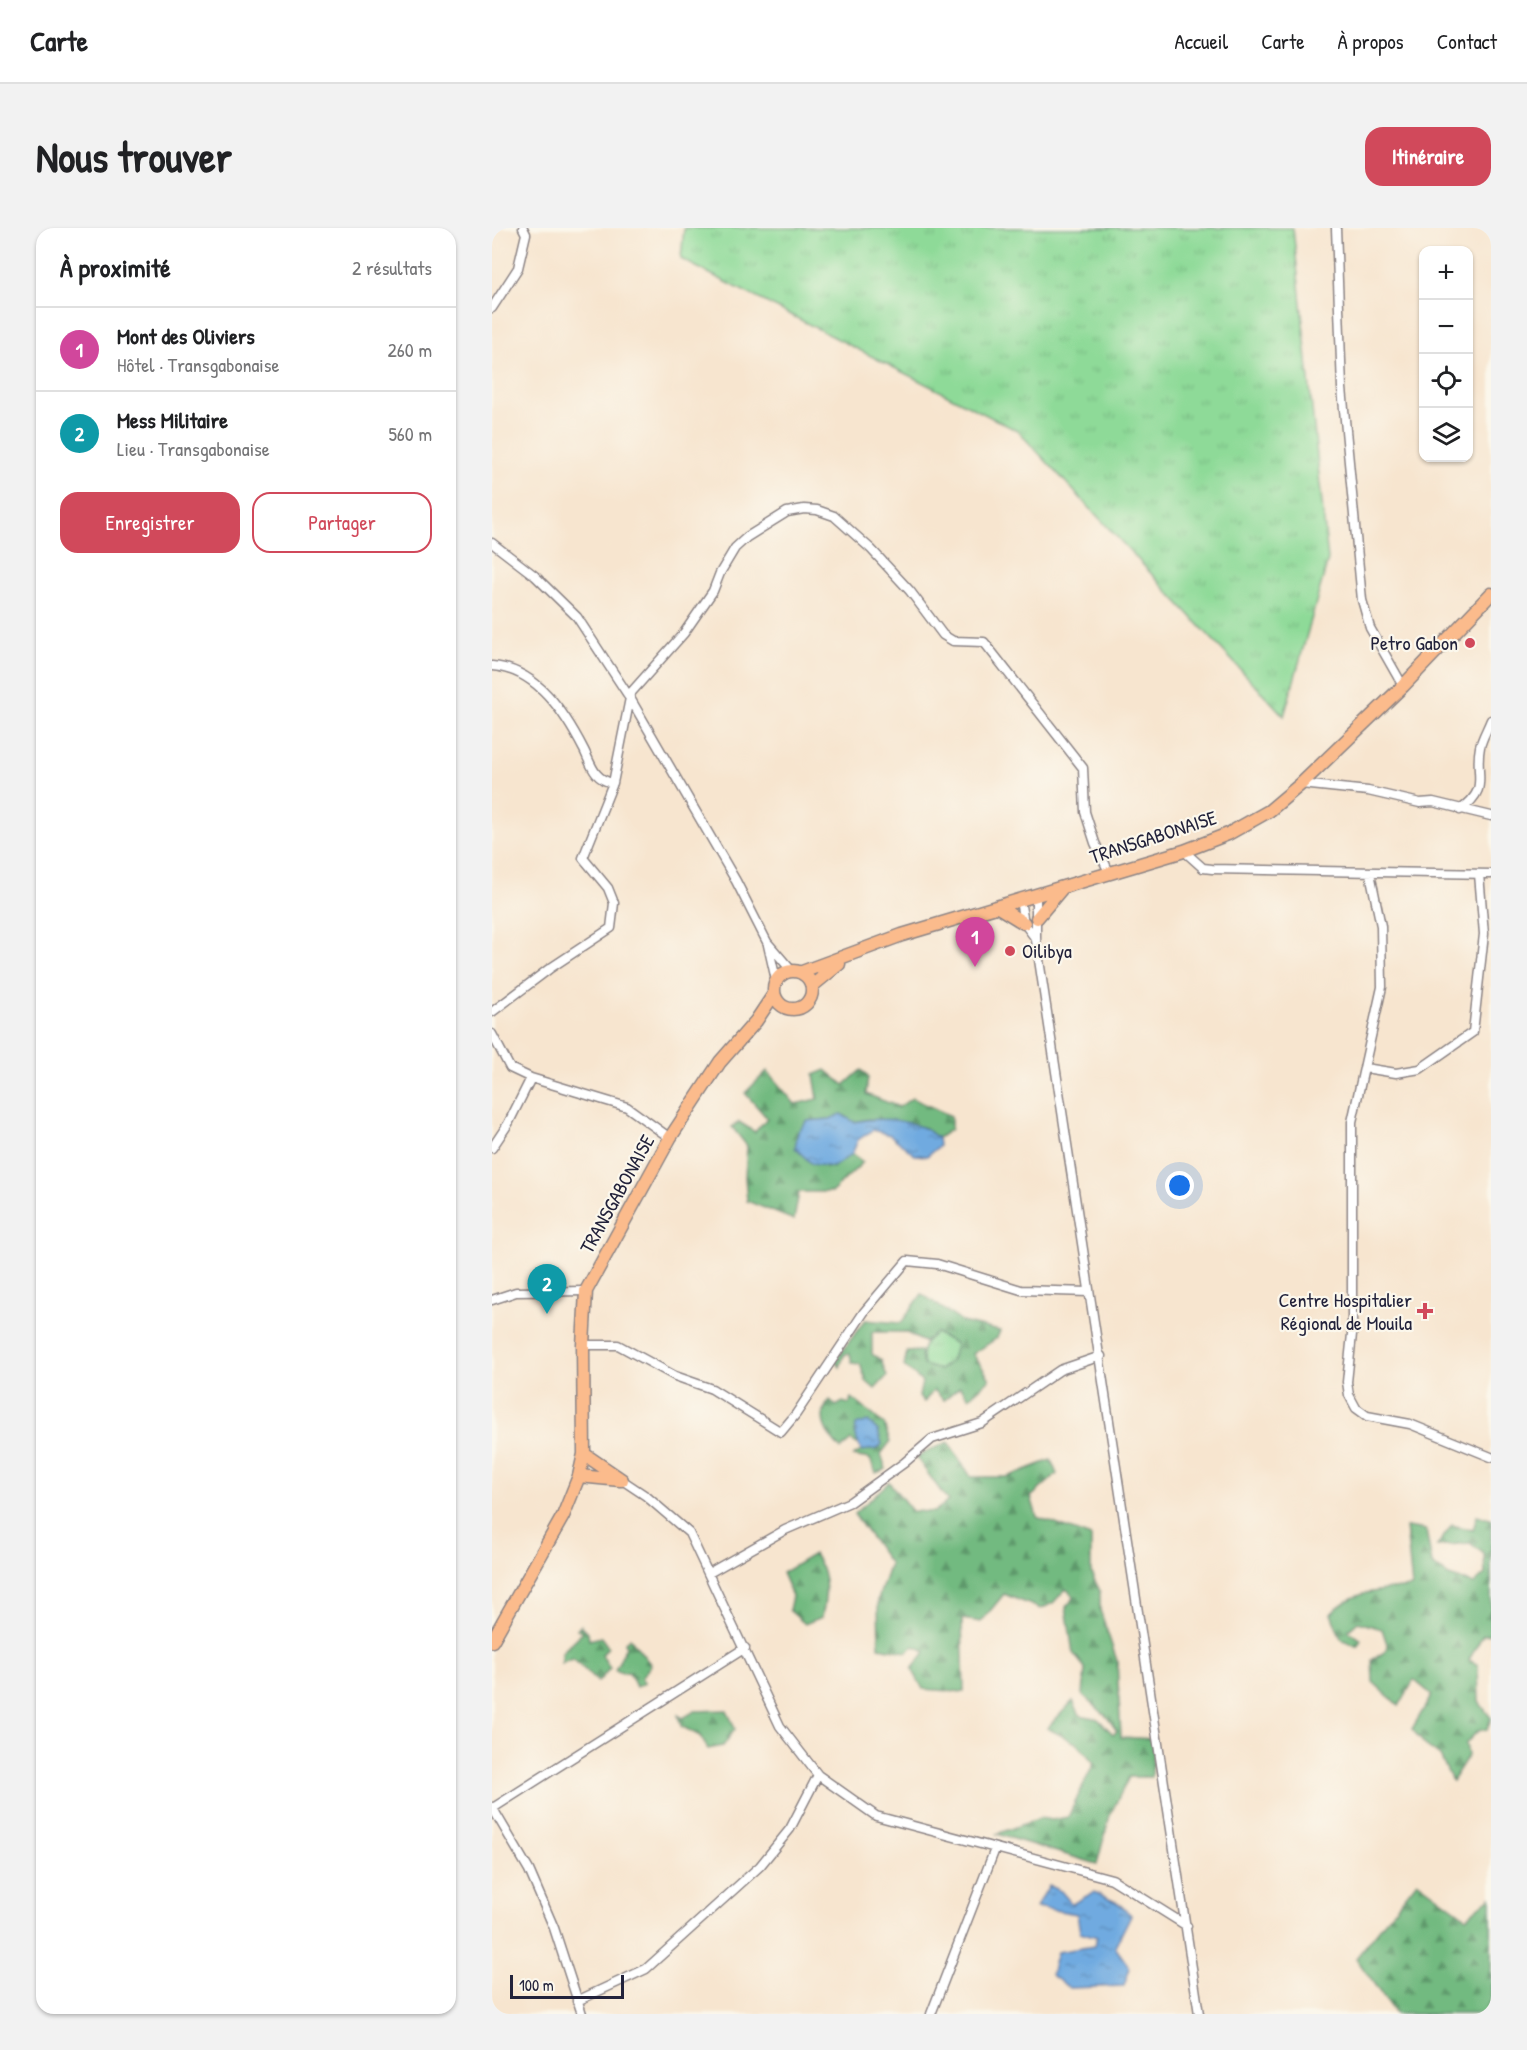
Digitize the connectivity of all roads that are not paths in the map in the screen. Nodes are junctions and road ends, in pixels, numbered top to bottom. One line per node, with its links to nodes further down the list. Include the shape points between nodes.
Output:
1 (523, 228): 3 (street, via 526,234 518,268)
2 (1336, 228): 7 (street, via 1342,388 1362,600 1370,628)
3 (492, 308)
4 (492, 543): 8 (street, via 535,576 577,617)
5 (1491, 594): 7 (highway, TRANSGABONAISE)
6 (492, 666): 10 (street, via 509,667 548,694 584,750 591,770)
7 (1403, 686): 11 (highway, TRANSGABONAISE)
8 (629, 697): 10 (street); 15 (street, via 684,633 714,591 735,548 747,537 787,512 817,510 834,516 910,591 943,635 953,641 984,642 1083,768 1085,812); 26 (street)
9 (1491, 720): 12 (street, via 1480,747 1482,777 1474,800)
10 (613, 783): 33 (street, via 583,858 608,888 614,903 611,928)
11 (1301, 784): 12 (street, via 1432,802); 14 (highway, TRANSGABONAISE, via 1269,811 1228,834)
12 (1460, 810): 13 (street)
13 (1491, 816)
14 (1184, 851): 15 (highway, TRANSGABONAISE); 16 (street, via 1203,868)
15 (1109, 872): 19 (highway, TRANSGABONAISE)
16 (1370, 873): 17 (street); 36 (street, via 1381,927 1382,987)
17 (1479, 874): 18 (street); 36 (street, via 1484,934 1473,1032 1420,1069 1396,1073)
18 (1491, 874)
19 (1063, 886): 20 (highway, TRANSGABONAISE); 23 (highway)
20 (1036, 895): 21 (highway, TRANSGABONAISE); 23 (street)
21 (1020, 900): 22 (highway, TRANSGABONAISE); 24 (street)
22 (998, 907): 24 (highway); 27 (highway, TRANSGABONAISE, via 902,935)
23 (1037, 918): 25 (street)
24 (1024, 923): 25 (street)
25 (1036, 940): 41 (street)
26 (767, 942): 28 (street); 29 (street)
27 (852, 955): 28 (highway, TRANSGABONAISE); 30 (highway, TRANSGABONAISE)
28 (796, 971): 29 (highway); 30 (highway)
29 (776, 980): 31 (highway)
30 (812, 986): 32 (highway, via 812,995 800,1008)
31 (774, 993): 32 (highway); 34 (highway, TRANSGABONAISE)
32 (783, 1007): 34 (highway, TRANSGABONAISE)
33 (492, 1012)
34 (756, 1021): 38 (highway, TRANSGABONAISE, via 720,1062)
35 (492, 1034): 37 (street, via 510,1068)
36 (1365, 1068): 46 (street, via 1352,1122 1353,1334 1349,1395 1356,1408 1367,1416 1410,1424)
37 (531, 1078): 38 (street, via 627,1107); 39 (street)
38 (670, 1138): 40 (highway, TRANSGABONAISE)
39 (492, 1148)
40 (586, 1291): 42 (street, via 516,1292); 43 (highway, TRANSGABONAISE)
41 (1089, 1292): 43 (street, via 1021,1290 937,1264 907,1262 864,1312 781,1432 712,1389 675,1376 618,1346); 44 (street)
42 (492, 1300)
43 (582, 1345): 45 (highway, TRANSGABONAISE)
44 (1101, 1356): 49 (street, via 1060,1370 982,1423 933,1438 850,1502 785,1530); 55 (street)
45 (584, 1454): 47 (highway, TRANSGABONAISE); 48 (highway)
46 (1491, 1457)
47 (579, 1476): 48 (highway); 50 (highway, TRANSGABONAISE, via 563,1516)
48 (622, 1480): 49 (street, via 689,1533)
49 (709, 1573): 51 (street)
50 (492, 1641)
51 (745, 1648): 52 (street, via 780,1726); 53 (street)
52 (818, 1775): 54 (street, via 876,1816); 56 (street, via 790,1829 760,1866 646,1969)
53 (492, 1807): 56 (street, via 529,1870 554,1928)
54 (995, 1849): 55 (street, via 1112,1879); 58 (street)
55 (1187, 1926): 59 (street)
56 (577, 2001): 57 (street)
57 (582, 2014)
58 (931, 2014)
59 (1199, 2014)

